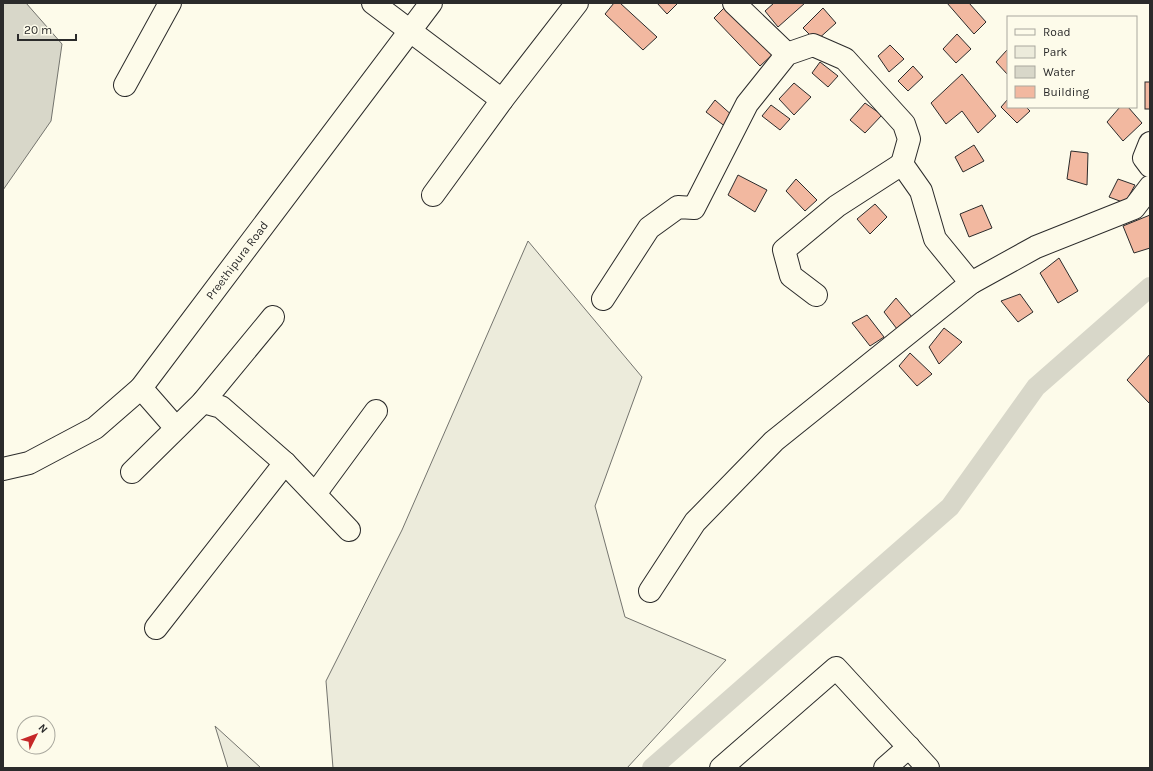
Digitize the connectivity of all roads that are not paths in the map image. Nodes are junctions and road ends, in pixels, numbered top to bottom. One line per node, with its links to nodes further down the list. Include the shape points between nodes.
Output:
1 (170, 3): 8 (street)
2 (373, 3): 6 (street)
3 (430, 3): 6 (street, Preethipura Road)
4 (577, 3): 9 (street)
5 (734, 3): 7 (street)
6 (410, 31): 9 (street); 19 (street, Preethipura Road)
7 (787, 54): 11 (street, via 813,45 845,59 904,124 909,139); 17 (street, via 747,104 694,208 678,207 649,228)
8 (125, 85)
9 (502, 100): 14 (street)
10 (1150, 143): 12 (street, via 1144,158)
11 (902, 164): 15 (street, via 921,192 934,239); 16 (street, via 837,206 784,250 791,276)
12 (1150, 166)
13 (1150, 188): 15 (street, via 1134,208 1036,247)
14 (433, 195)
15 (971, 283): 28 (street, via 774,441 695,522)
16 (816, 295)
17 (603, 299)
18 (273, 317): 20 (street)
19 (141, 388): 22 (street); 24 (street, Preethipura Road, via 94,428 29,463)
20 (203, 402): 22 (street); 23 (street, via 221,407)
21 (376, 411): 26 (street)
22 (176, 428): 25 (street)
23 (285, 463): 26 (street); 29 (street)
24 (3, 469)
25 (132, 472)
26 (315, 494): 27 (street)
27 (350, 530)
28 (650, 591)
29 (156, 628)
30 (909, 747): 31 (street, via 836,668); 32 (street); 33 (street)
31 (721, 768)
32 (885, 768)
33 (928, 768)

